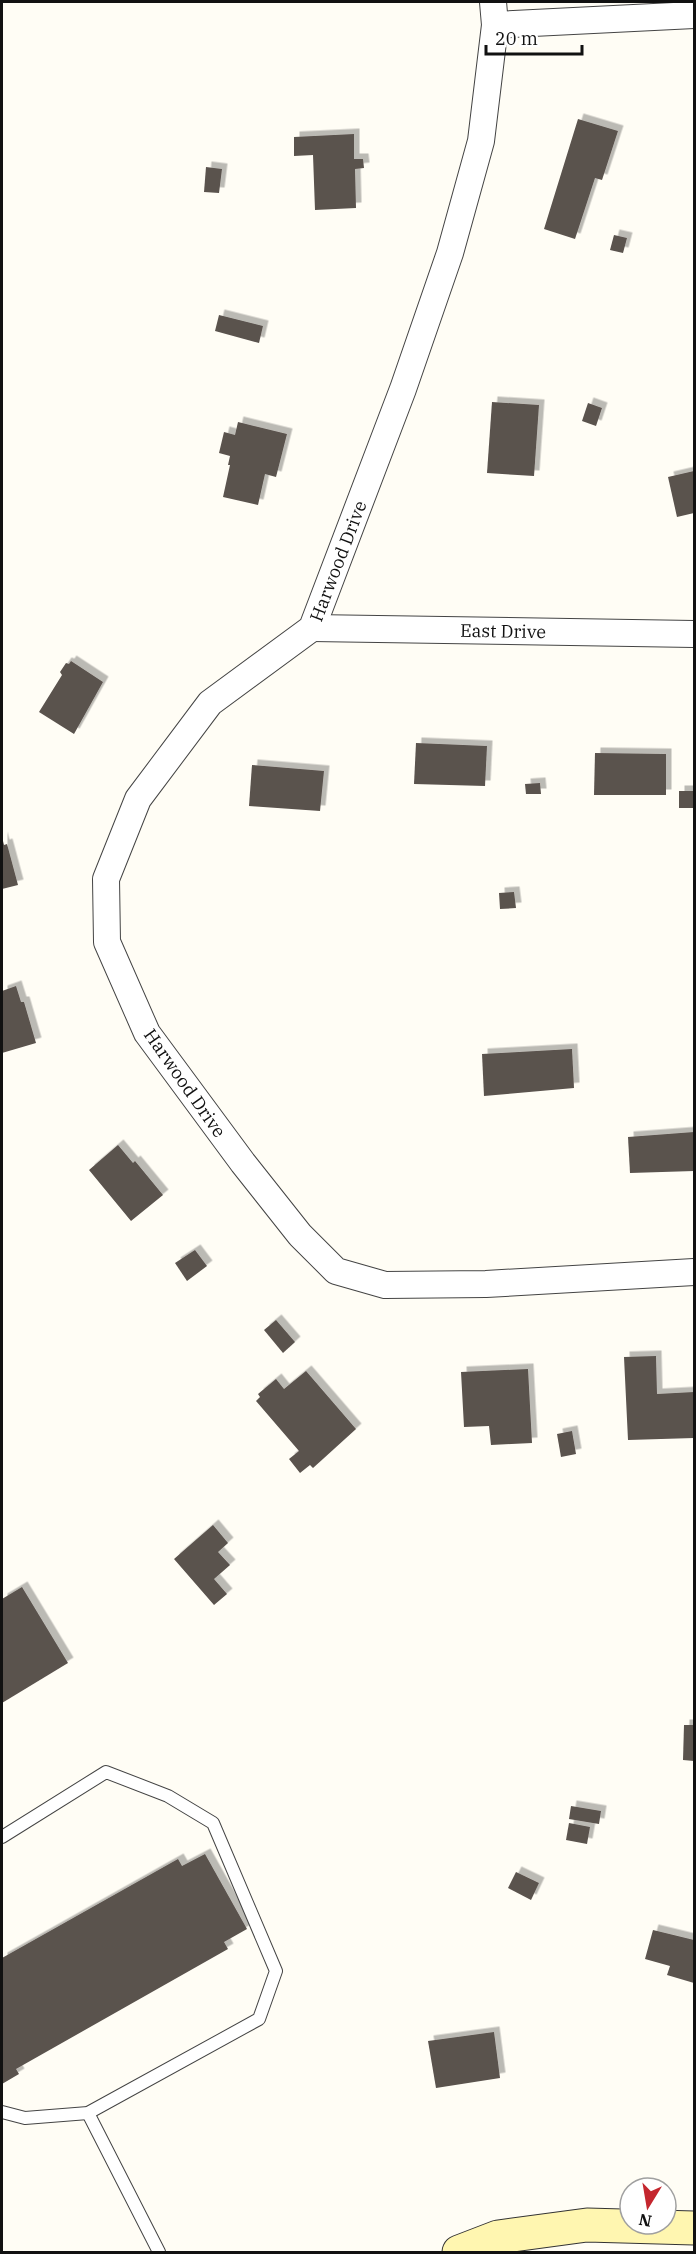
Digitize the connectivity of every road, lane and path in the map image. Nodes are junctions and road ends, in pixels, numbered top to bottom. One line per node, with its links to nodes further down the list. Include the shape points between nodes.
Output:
1 (494, 13): 2 (street); 3 (street, Harwood Drive, via 481,141 450,253)
2 (694, 15)
3 (312, 628): 4 (street, East Drive); 5 (street, Harwood Drive, via 210,703 138,799 106,879 107,942 147,1033 257,1181 300,1235 336,1271 385,1285 486,1284)
4 (694, 634)
5 (694, 1272)
6 (2, 1837): 8 (lane, via 106,1772 168,1796 213,1823 276,1971 259,2019)
7 (2, 2112): 8 (lane, via 25,2118)
8 (88, 2113): 10 (lane)
9 (694, 2228): 11 (main road, via 586,2225 498,2237)
10 (159, 2253)
11 (459, 2253)

